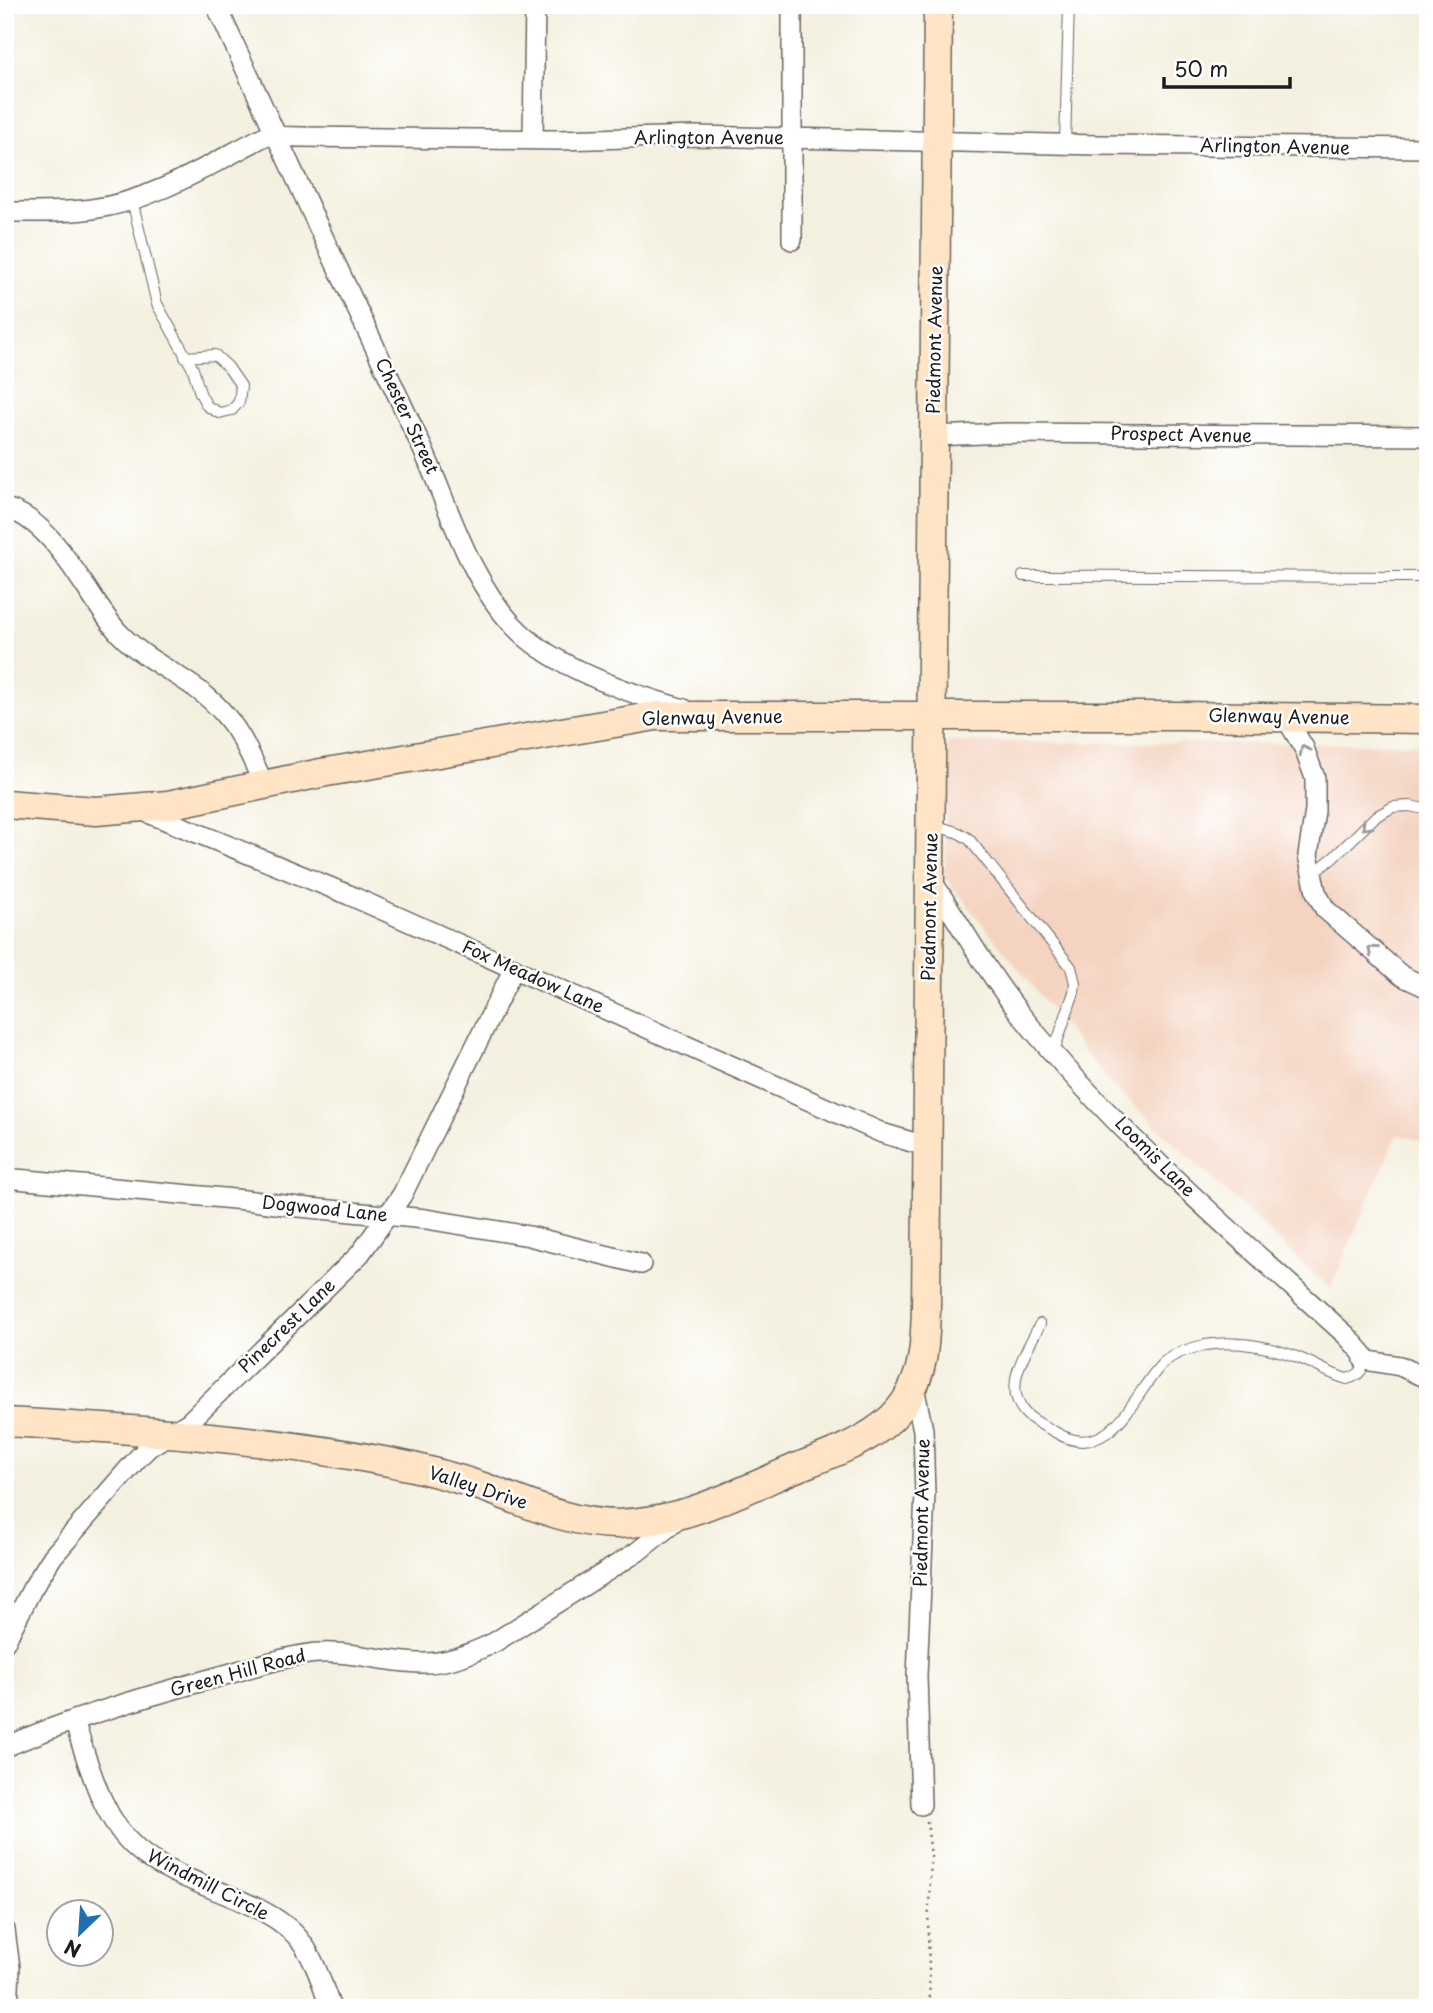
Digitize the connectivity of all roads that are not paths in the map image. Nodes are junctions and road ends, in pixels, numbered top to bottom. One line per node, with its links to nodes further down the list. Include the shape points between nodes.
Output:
1 (216, 5): 6 (street, Chester Street)
2 (535, 5): 8 (street)
3 (792, 5): 7 (street)
4 (938, 5): 9 (street, Piedmont Avenue)
5 (1069, 5): 10 (lane)
6 (275, 135): 8 (street, Arlington Avenue); 12 (street, Arlington Avenue); 21 (street, Chester Street, via 471,560 503,614 552,656 647,699)
7 (792, 138): 8 (street, Arlington Avenue); 9 (street, Arlington Avenue); 14 (street)
8 (533, 139)
9 (937, 142): 10 (street, Arlington Avenue); 16 (street, Piedmont Avenue)
10 (1065, 144): 11 (street, Arlington Avenue)
11 (1428, 148)
12 (131, 200): 13 (street, Arlington Avenue, via 92,209); 15 (lane, via 157,304)
13 (5, 212)
14 (792, 240)
15 (185, 356): 15 (lane, via 207,406 219,412 232,410 239,402 241,386 228,367 215,355)
16 (933, 436): 17 (street, Prospect Avenue); 22 (street, Piedmont Avenue)
17 (1428, 436)
18 (5, 508): 25 (street, via 20,514 54,544 120,634 193,684 226,715)
19 (1023, 576): 20 (lane)
20 (1428, 577)
21 (708, 716): 22 (street, Glenway Avenue); 25 (street, Glenway Avenue, via 656,716)
22 (931, 716): 23 (street, Glenway Avenue); 29 (street, Piedmont Avenue)
23 (1286, 718): 24 (street, Glenway Avenue); 30 (street, one-way to 23, via 1308,855 1315,778)
24 (1428, 719)
25 (264, 785): 27 (street, Glenway Avenue)
26 (5, 804): 27 (street, Glenway Avenue, via 96,811)
27 (137, 809): 32 (street, Fox Meadow Lane)
28 (1428, 810): 30 (lane, one-way to 30, via 1393,807)
29 (931, 824): 31 (street, Piedmont Avenue); 34 (lane, via 969,839 1071,967 1074,992)
30 (1311, 875): 33 (street, one-way to 30, via 1402,976 1325,909)
31 (930, 878): 34 (street, Loomis Lane, via 998,985); 35 (street, Piedmont Avenue)
32 (514, 968): 35 (street, Fox Meadow Lane, via 882,1133); 37 (street, Pinecrest Lane)
33 (1428, 988)
34 (1054, 1051): 40 (street, Loomis Lane, via 1092,1096 1347,1336)
35 (928, 1147): 42 (street, Piedmont Avenue, via 924,1357)
36 (5, 1178): 37 (street, Dogwood Lane)
37 (389, 1216): 38 (street, Dogwood Lane, via 529,1237); 44 (street, Pinecrest Lane, via 333,1282)
38 (641, 1264)
39 (1040, 1324): 40 (lane, via 1014,1381 1014,1391 1027,1415 1070,1440 1105,1434 1117,1425 1163,1362 1203,1345 1273,1349 1347,1379 1362,1371)
40 (1364, 1360): 41 (street, via 1400,1366)
41 (1428, 1379)
42 (914, 1387): 45 (street, Valley Drive, via 904,1405 874,1432); 49 (street, Piedmont Avenue, via 923,1430 925,1494 917,1676)
43 (5, 1422): 44 (street, Valley Drive)
44 (172, 1434): 45 (street, Valley Drive, via 265,1442 390,1462 586,1521 622,1524); 46 (street, Pinecrest Lane, via 138,1458 53,1556)
45 (688, 1512): 47 (street, Green Hill Road, via 636,1552 475,1652 426,1663 349,1653 300,1655)
46 (5, 1642)
47 (74, 1721): 48 (street, Green Hill Road); 52 (street, Windmill Circle, via 104,1804 130,1841 150,1859 289,1928 313,1961)
48 (5, 1747)
49 (920, 1805)
50 (5, 1930): 51 (street, via 10,1968)
51 (8, 2008)
52 (331, 2008)

